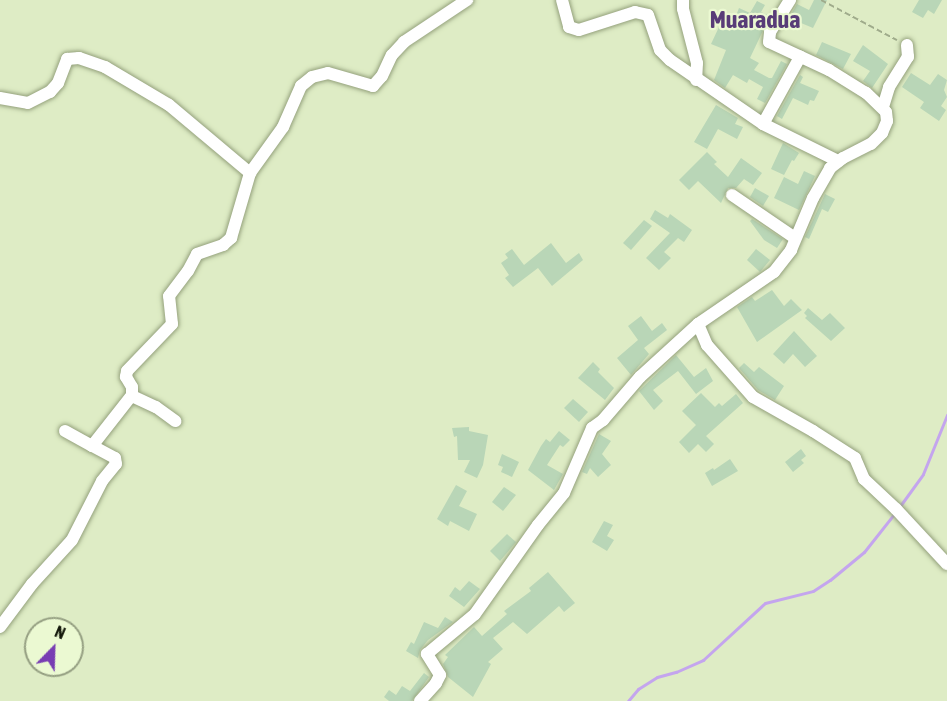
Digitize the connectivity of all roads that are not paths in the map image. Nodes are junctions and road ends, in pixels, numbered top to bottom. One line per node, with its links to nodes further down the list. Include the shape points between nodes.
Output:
1 (467, 0): 12 (street, via 404,42 373,86 328,73 305,81 283,128)
2 (562, 0): 7 (street, via 569,27 579,30 634,12 648,15 660,50)
3 (683, 0): 7 (street, via 697,63)
4 (790, 0): 6 (street, via 768,40 771,45)
5 (907, 45): 9 (street, via 908,57 889,87)
6 (800, 57): 9 (street, via 838,75); 10 (street)
7 (696, 80): 10 (street)
8 (0, 98): 12 (street, via 27,103 50,92 67,59 79,58 105,67 169,105)
9 (883, 107): 11 (street, via 887,121 878,139)
10 (763, 124): 11 (street)
11 (838, 161): 14 (street, via 819,186)
12 (250, 173): 16 (street, via 231,238 224,245 197,254 169,296 172,324 127,371)
13 (732, 195): 14 (street)
14 (795, 238): 15 (street, via 774,272)
15 (698, 324): 20 (street, via 707,345 753,397 855,458 864,479); 22 (street, via 592,428 564,493 475,614 427,654 440,675)
16 (132, 396): 17 (street); 19 (street)
17 (175, 421)
18 (65, 430): 19 (street)
19 (92, 446): 21 (street, via 115,458 116,464 102,481 72,540)
20 (947, 564)
21 (0, 627)
22 (420, 701)

